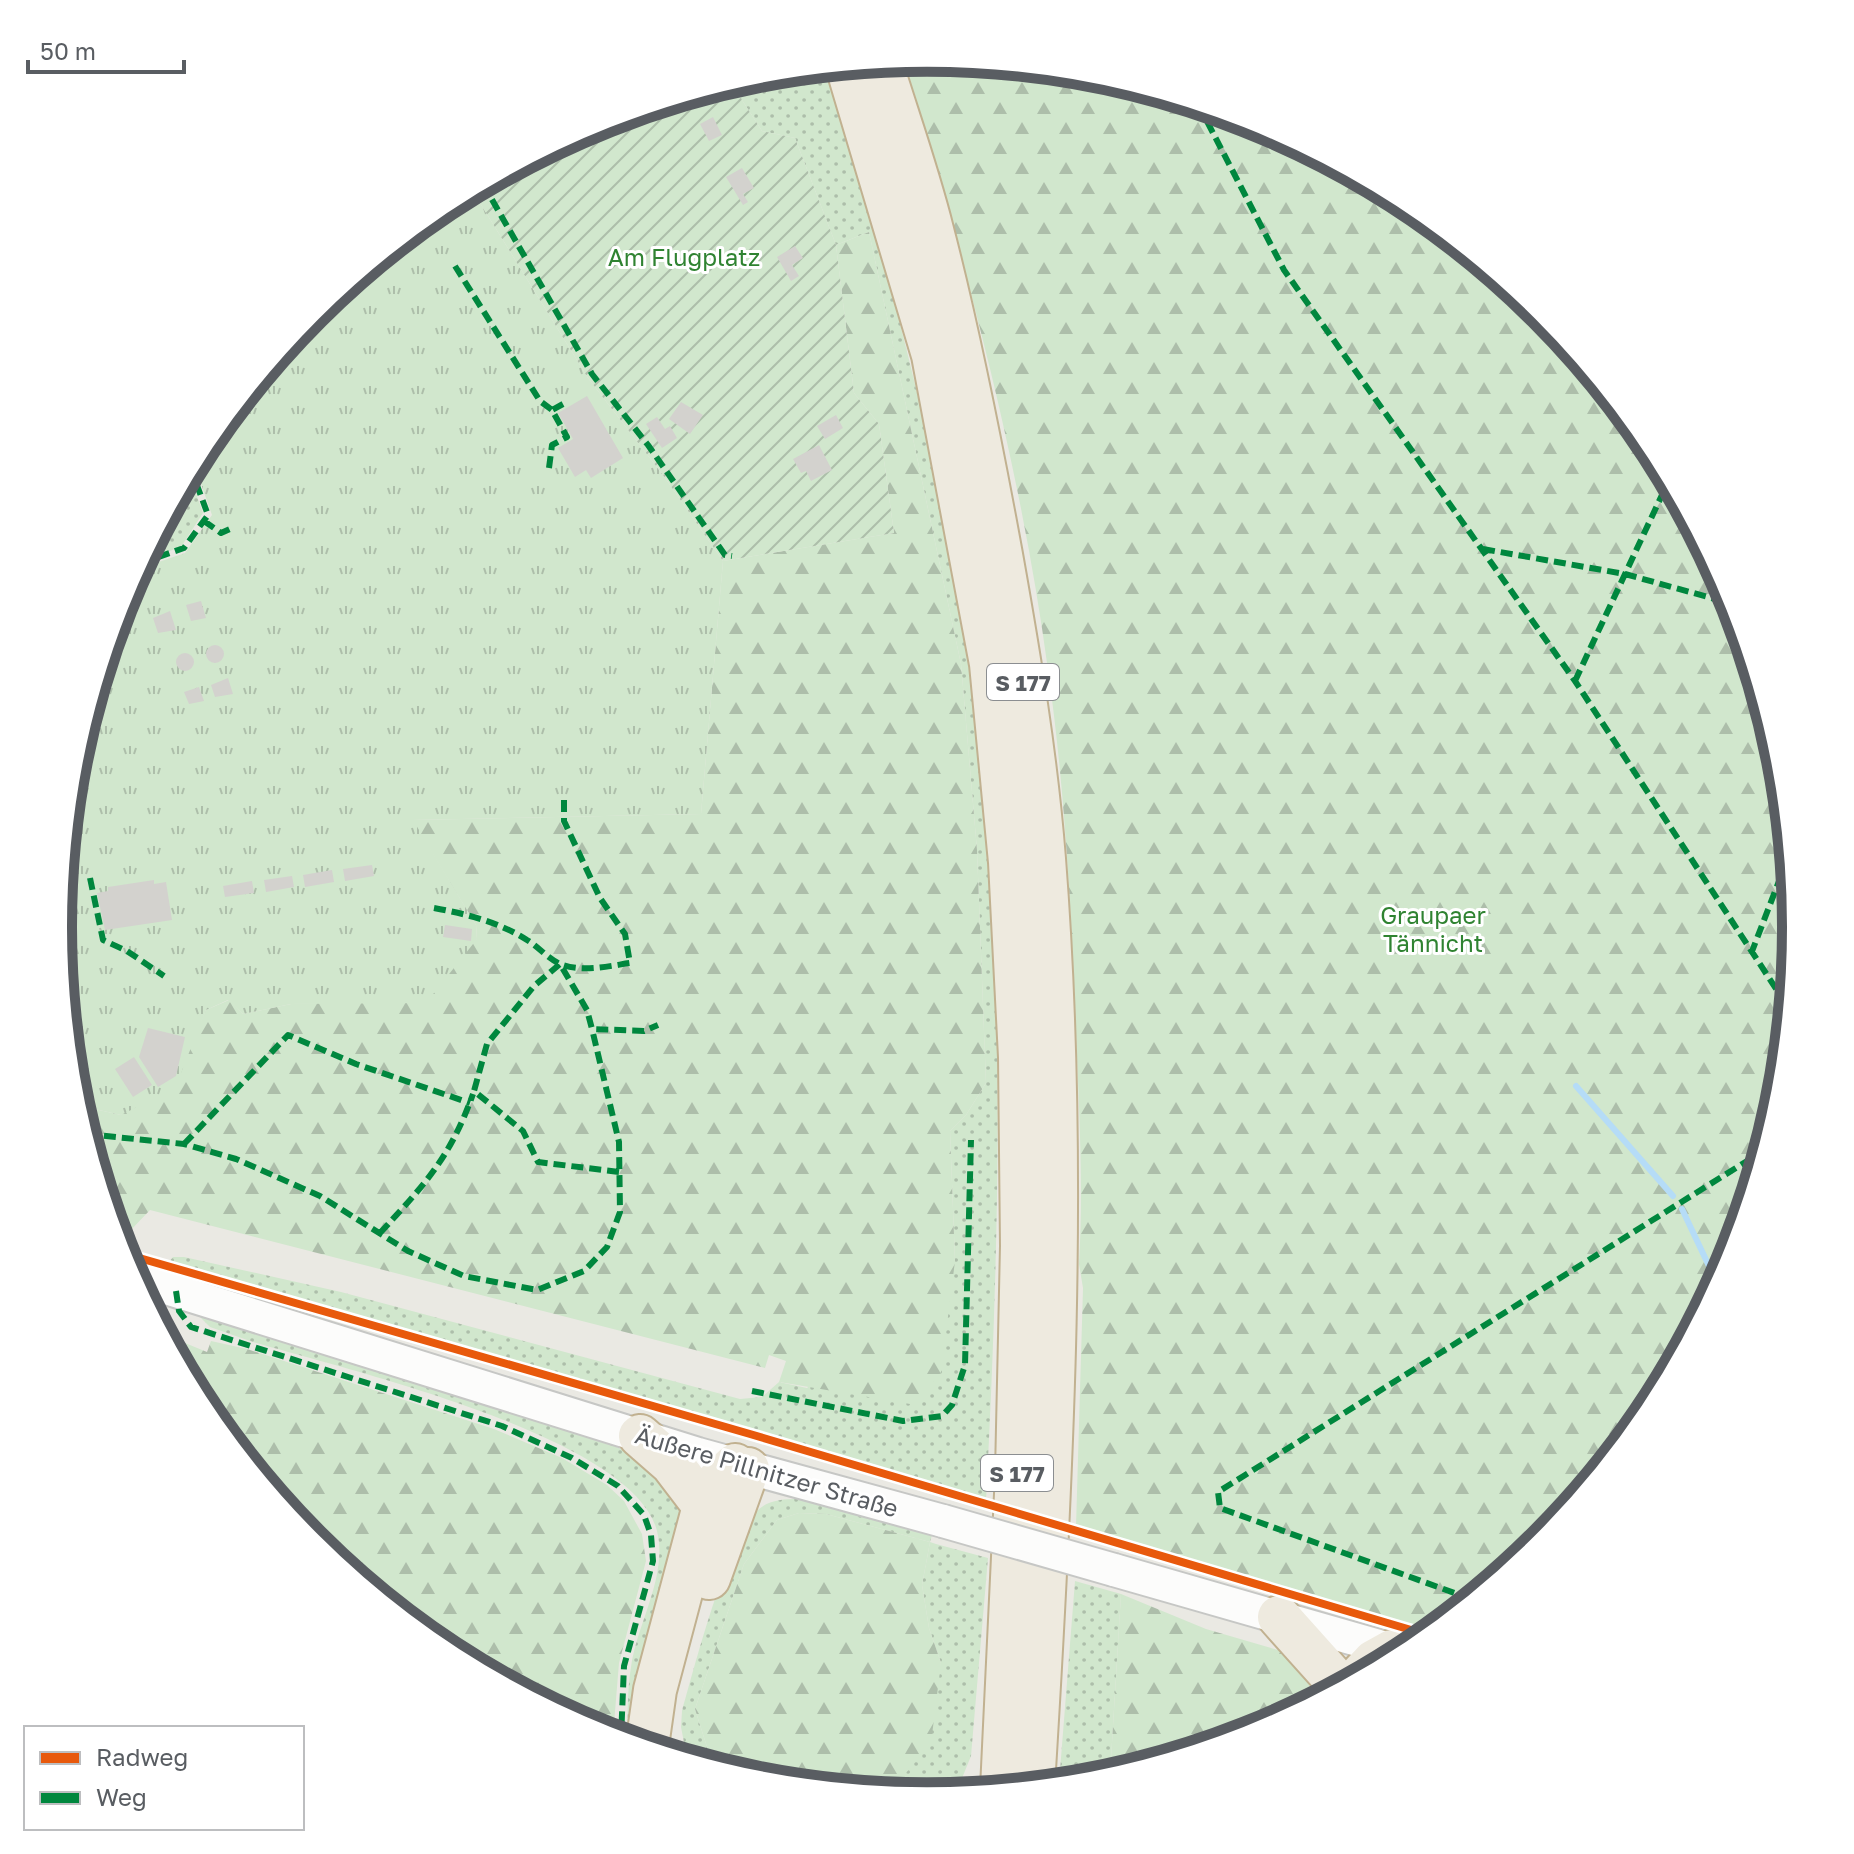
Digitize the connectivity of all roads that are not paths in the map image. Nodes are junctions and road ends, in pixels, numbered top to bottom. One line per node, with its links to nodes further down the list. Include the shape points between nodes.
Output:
1 (884, 74): 13 (highway, S 177, via 931,225 971,395 1022,669 1044,857 1054,1064 1055,1317 1052,1491)
2 (850, 76): 10 (highway, S 177, via 933,355 991,664 1010,862 1020,1057 1022,1246)
3 (150, 1283): 4 (main road, Äußere Pillnitzer Straße)
4 (640, 1436): 5 (main road, Äußere Pillnitzer Straße); 6 (highway, via 672,1464)
5 (742, 1467): 6 (highway, via 717,1482); 7 (main road, Äußere Pillnitzer Straße, bridge); 12 (highway, via 679,1672 671,1710)
6 (704, 1506): 11 (highway, via 655,1690)
7 (1279, 1617): 8 (main road, Äußere Pillnitzer Straße); 9 (highway)
8 (1381, 1651)
9 (1332, 1679)
10 (1006, 1700): 14 (highway, S 177); 15 (highway)
11 (648, 1736)
12 (672, 1743)
13 (1034, 1775)
14 (1002, 1778)
15 (976, 1780)

